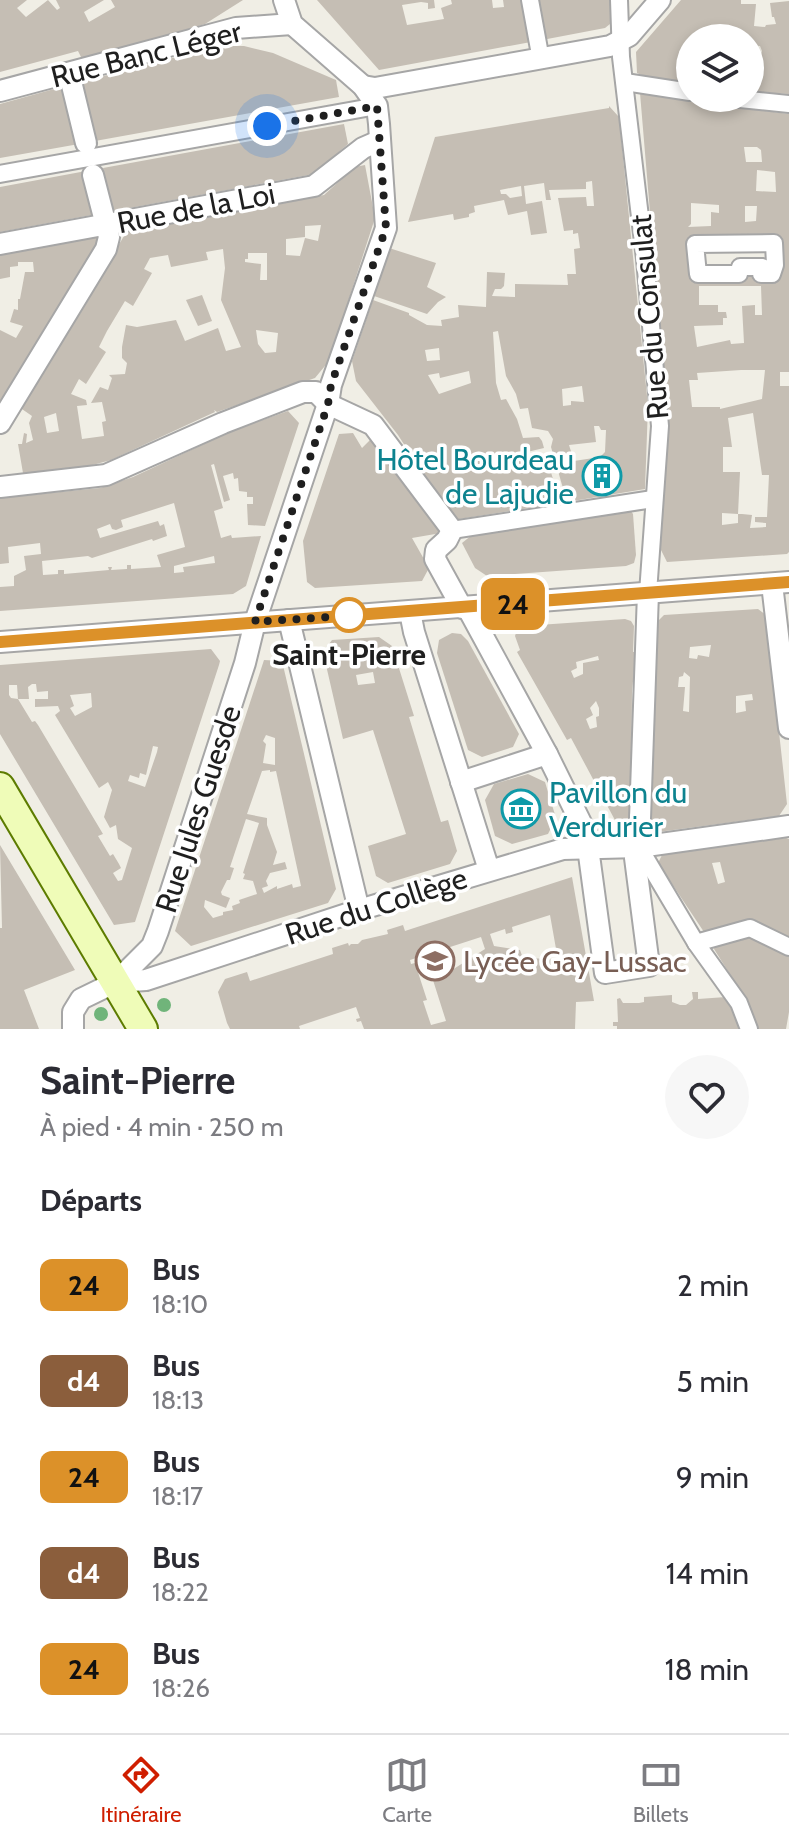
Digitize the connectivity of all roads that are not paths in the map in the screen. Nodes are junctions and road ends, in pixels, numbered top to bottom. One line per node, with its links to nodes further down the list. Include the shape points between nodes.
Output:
1 (284, 0): 5 (street)
2 (530, 0): 7 (street)
3 (619, 0): 6 (street, Rue du Consulat)
4 (660, 0): 6 (street)
5 (292, 24): 8 (street, Rue Banc Léger, via 236,28); 10 (street)
6 (620, 41): 7 (street); 9 (street, Rue du Consulat)
7 (541, 60): 10 (street)
8 (69, 73): 12 (street, Rue Banc Léger); 17 (street)
9 (625, 82): 11 (street); 25 (street, Rue du Consulat, via 650,259 660,426)
10 (363, 86): 15 (street)
11 (676, 90)
12 (0, 91)
13 (764, 101): 14 (street)
14 (789, 104)
15 (377, 106): 16 (street, Rue Jules Guesde); 17 (street)
16 (379, 141): 19 (street, Rue de la Loi, via 314,186); 22 (street, Rue Jules Guesde, via 386,228)
17 (90, 159): 18 (street); 19 (street)
18 (0, 174)
19 (106, 224): 20 (street, Rue de la Loi); 23 (street, via 106,249)
20 (0, 244)
21 (762, 267): 21 (street, via 761,274 772,274 774,243 695,244 698,274 739,274 740,267)
22 (328, 404): 24 (street, via 316,392 303,392 106,475); 26 (street, via 373,425); 32 (street, Rue Jules Guesde)
23 (0, 423)
24 (0, 487)
25 (653, 499): 26 (street); 28 (street, Rue du Consulat)
26 (452, 530): 29 (street, via 435,559)
27 (781, 583): 28 (street); 34 (street)
28 (648, 593): 29 (street); 40 (street)
29 (465, 608): 30 (street); 35 (street)
30 (410, 612): 31 (street); 36 (street)
31 (289, 620): 32 (street); 42 (street)
32 (255, 622): 33 (street); 44 (street, Rue Jules Guesde)
33 (0, 642)
34 (789, 728)
35 (547, 754): 36 (street); 39 (street)
36 (461, 782): 41 (street)
37 (5, 802): 47 (main road)
38 (789, 826): 40 (street, Rue du Collège)
39 (589, 847): 40 (street, Rue du Collège); 40 (street, via 605,973 649,966 635,858); 41 (street, Rue du Collège)
40 (639, 847): 43 (street)
41 (489, 870): 42 (street, Rue du Collège)
42 (359, 910): 46 (street, Rue du Collège)
43 (696, 943): 45 (street, via 750,928); 50 (street, via 739,1003)
44 (152, 946): 46 (street); 47 (street, Rue Jules Guesde)
45 (789, 947)
46 (174, 969): 47 (street, Rue du Collège)
47 (121, 990): 48 (street, via 81,999 73,1012); 49 (main road)
48 (73, 1029)
49 (143, 1029)
50 (749, 1029)

